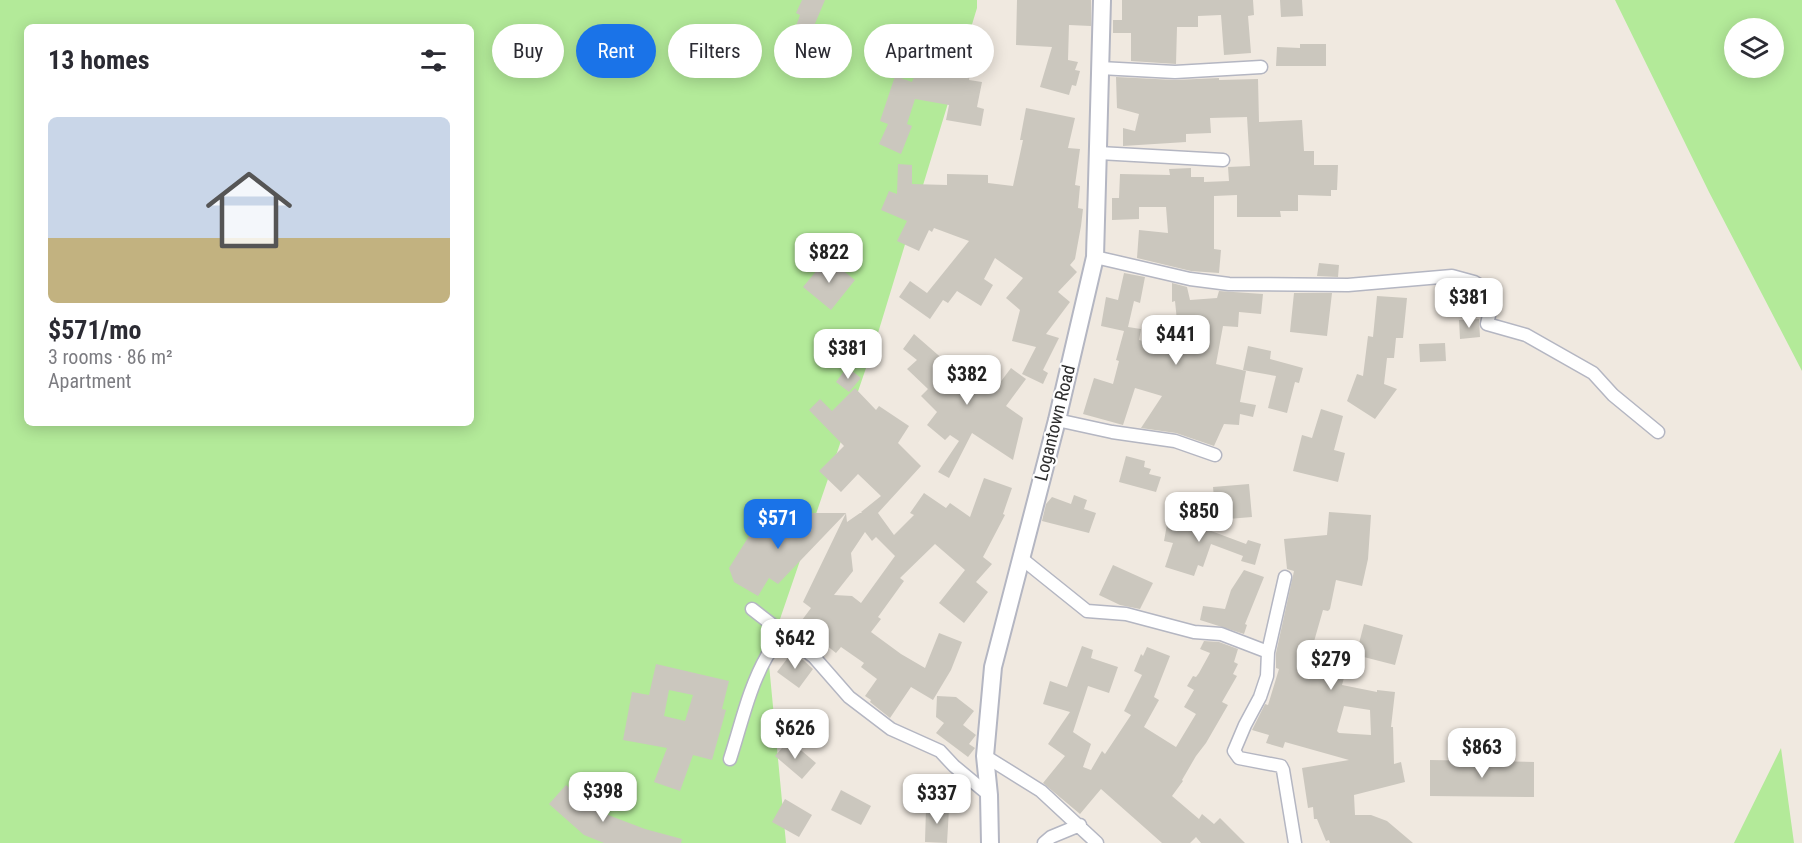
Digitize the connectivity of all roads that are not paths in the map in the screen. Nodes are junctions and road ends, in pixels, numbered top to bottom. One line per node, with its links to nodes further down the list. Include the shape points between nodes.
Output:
1 (1102, 0): 3 (street, Logantown Road)
2 (1261, 67): 3 (street, via 1175,72)
3 (1100, 68): 4 (street, Logantown Road)
4 (1099, 153): 5 (street); 6 (street, Logantown Road)
5 (1223, 160)
6 (1095, 257): 7 (street, Logantown Road); 8 (street, via 1229,284 1348,285 1452,276 1474,282 1494,294 1487,324 1526,335 1593,373)
7 (1057, 420): 9 (street, via 1175,441); 10 (street, Logantown Road)
8 (1658, 432)
9 (1215, 455)
10 (1021, 558): 14 (street, via 1087,611 1126,614 1194,632 1221,634); 15 (street, Logantown Road, via 993,668)
11 (1286, 577): 14 (street)
12 (752, 609): 13 (street)
13 (786, 635): 16 (street, via 768,654 759,673); 17 (street, via 814,657 849,697 891,729 940,751)
14 (1268, 652): 22 (street, via 1267,676 1260,697 1234,751 1239,758 1281,766)
15 (985, 756): 17 (street, Logantown Road); 18 (street, via 1041,792)
16 (730, 759)
17 (989, 795): 19 (street, Logantown Road)
18 (1080, 825): 20 (street); 21 (street)
19 (990, 843)
20 (1044, 843)
21 (1098, 843)
22 (1295, 843)

